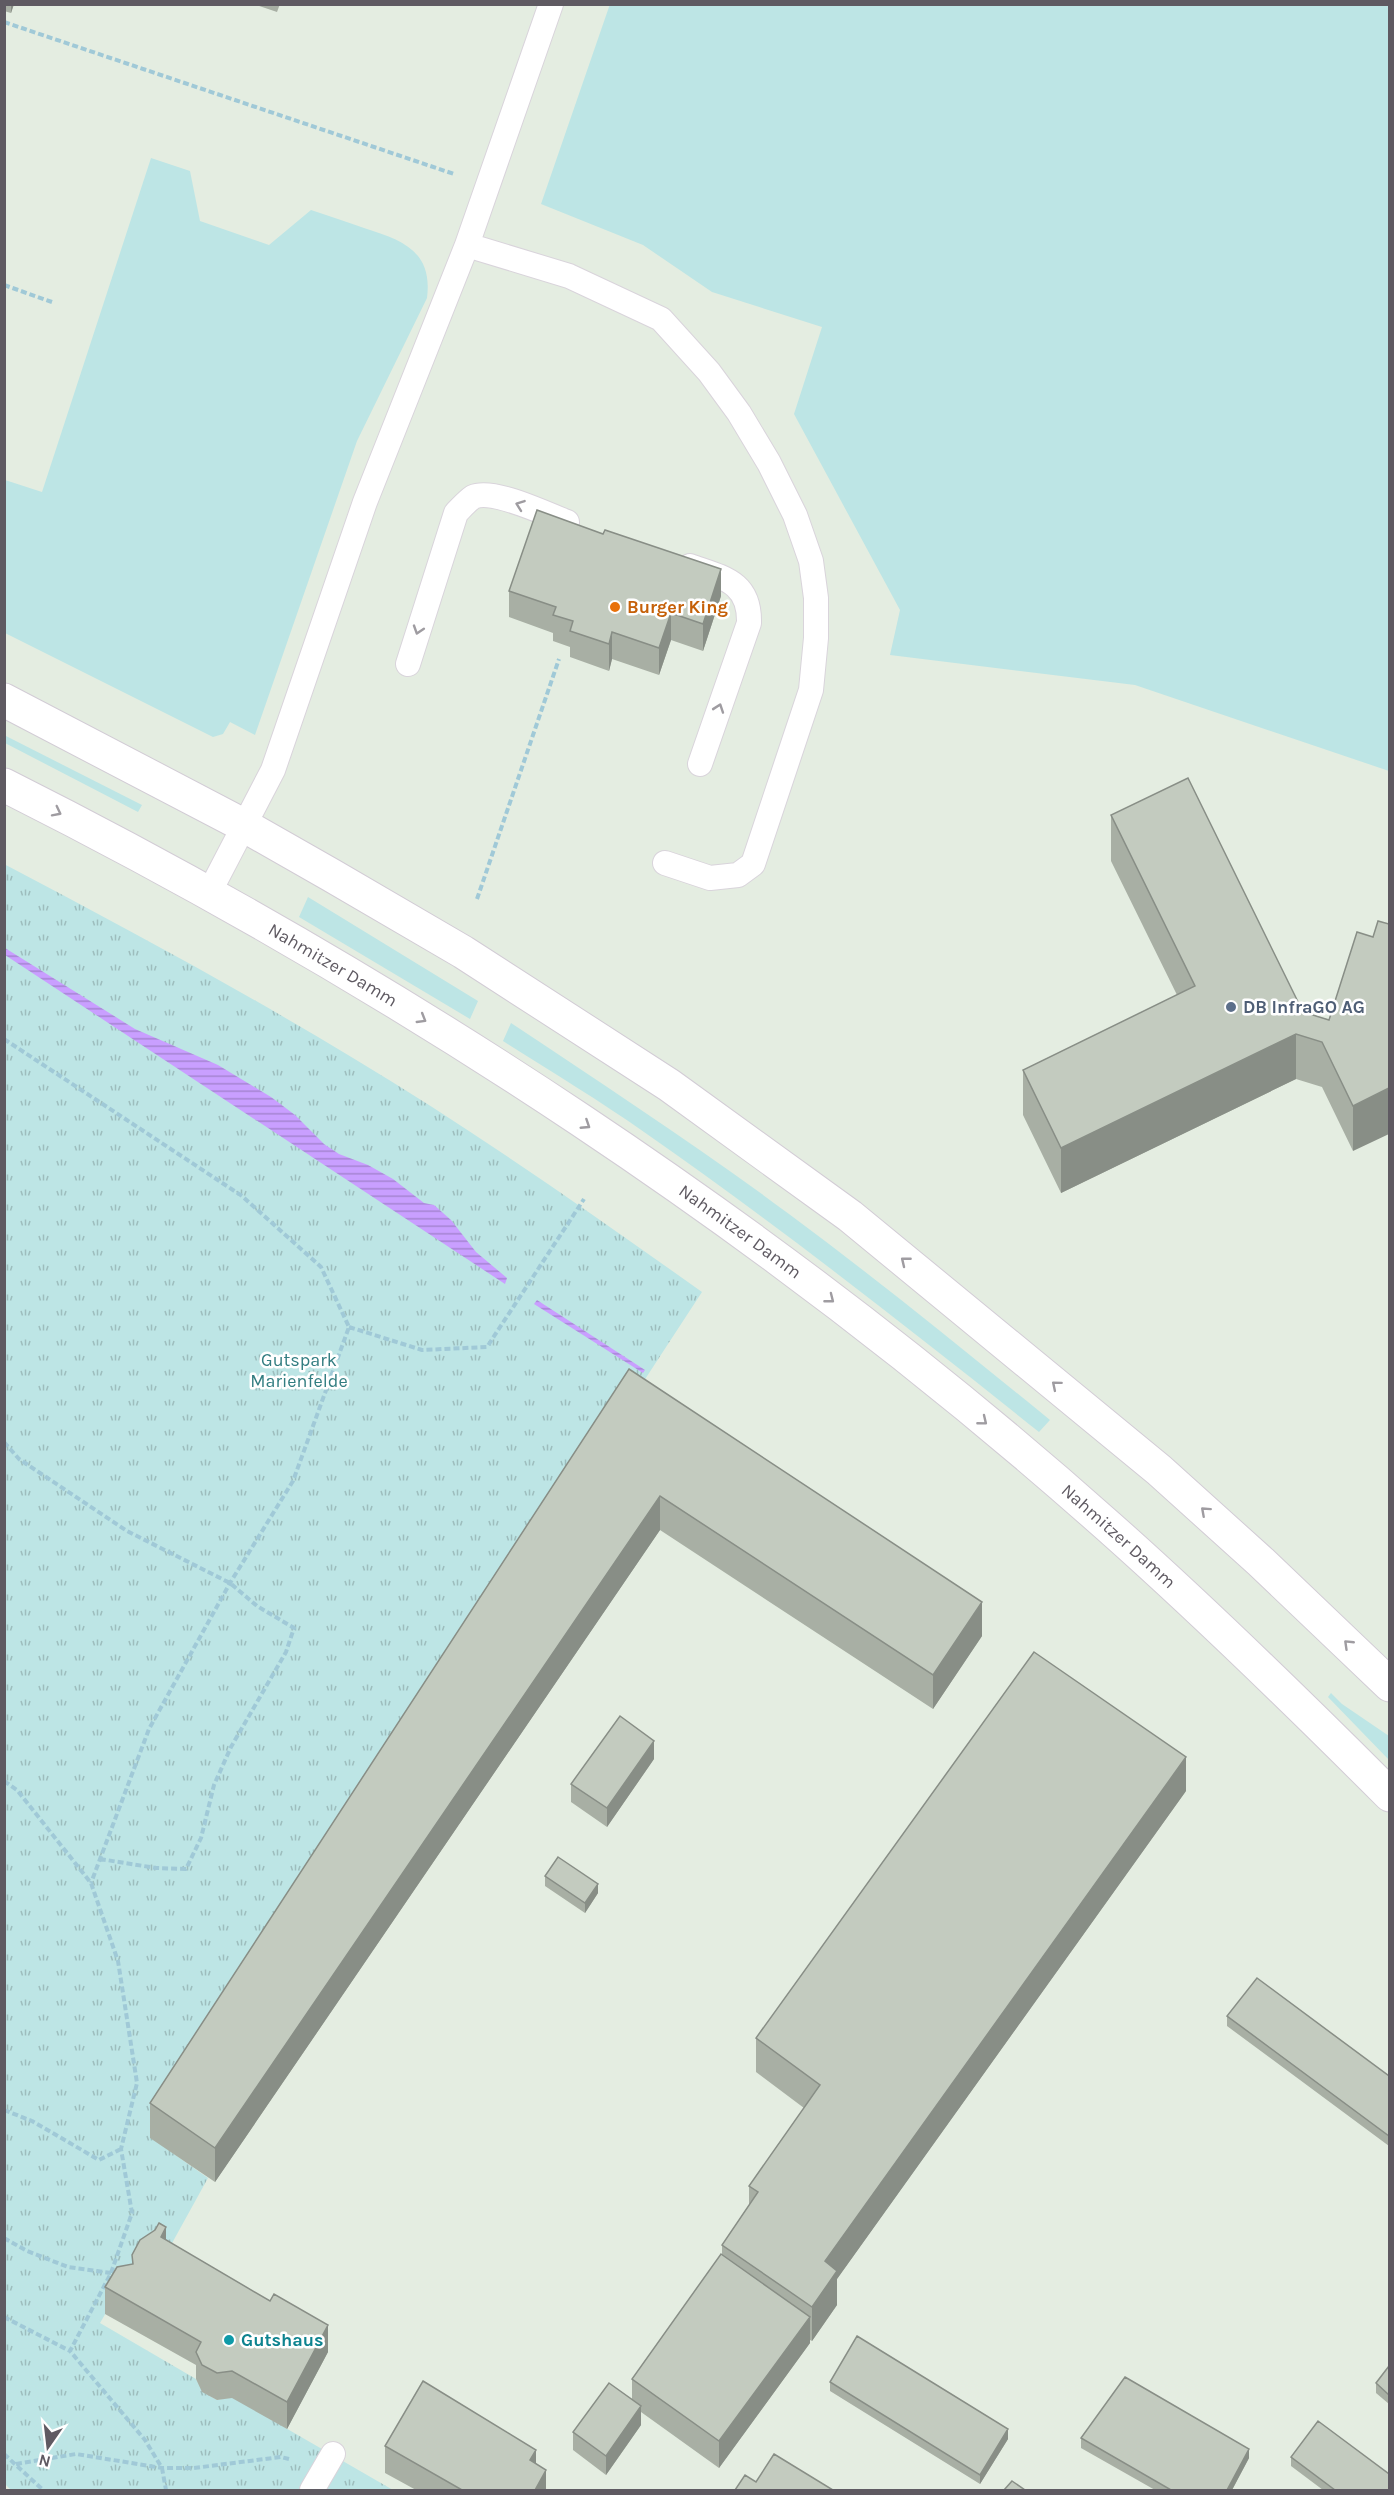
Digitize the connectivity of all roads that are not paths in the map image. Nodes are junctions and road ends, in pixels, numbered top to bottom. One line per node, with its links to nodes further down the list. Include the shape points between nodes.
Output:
1 (551, 4): 2 (lane)
2 (467, 245): 9 (lane, via 365,502 273,770); 10 (lane, via 569,276 661,319 740,413 795,515 811,561 816,608 811,690 753,864 738,875 710,878)
3 (585, 528): 5 (lane, one-way to 5, via 498,497 469,500 456,513)
4 (672, 559): 7 (lane, one-way to 4, via 749,623 749,608 745,594 731,583)
5 (408, 664)
6 (4, 700): 9 (main road)
7 (700, 764)
8 (4, 785): 11 (main road, Nahmitzer Damm, one-way to 11)
9 (245, 826): 11 (lane); 12 (main road, one-way to 9, via 1262,1562 1159,1470 850,1216 660,1079 463,952)
10 (665, 863)
11 (210, 893): 13 (main road, Nahmitzer Damm, one-way to 13, via 431,1025 607,1139 801,1276 1108,1526 1290,1694)
12 (1389, 1685)
13 (1389, 1795)

